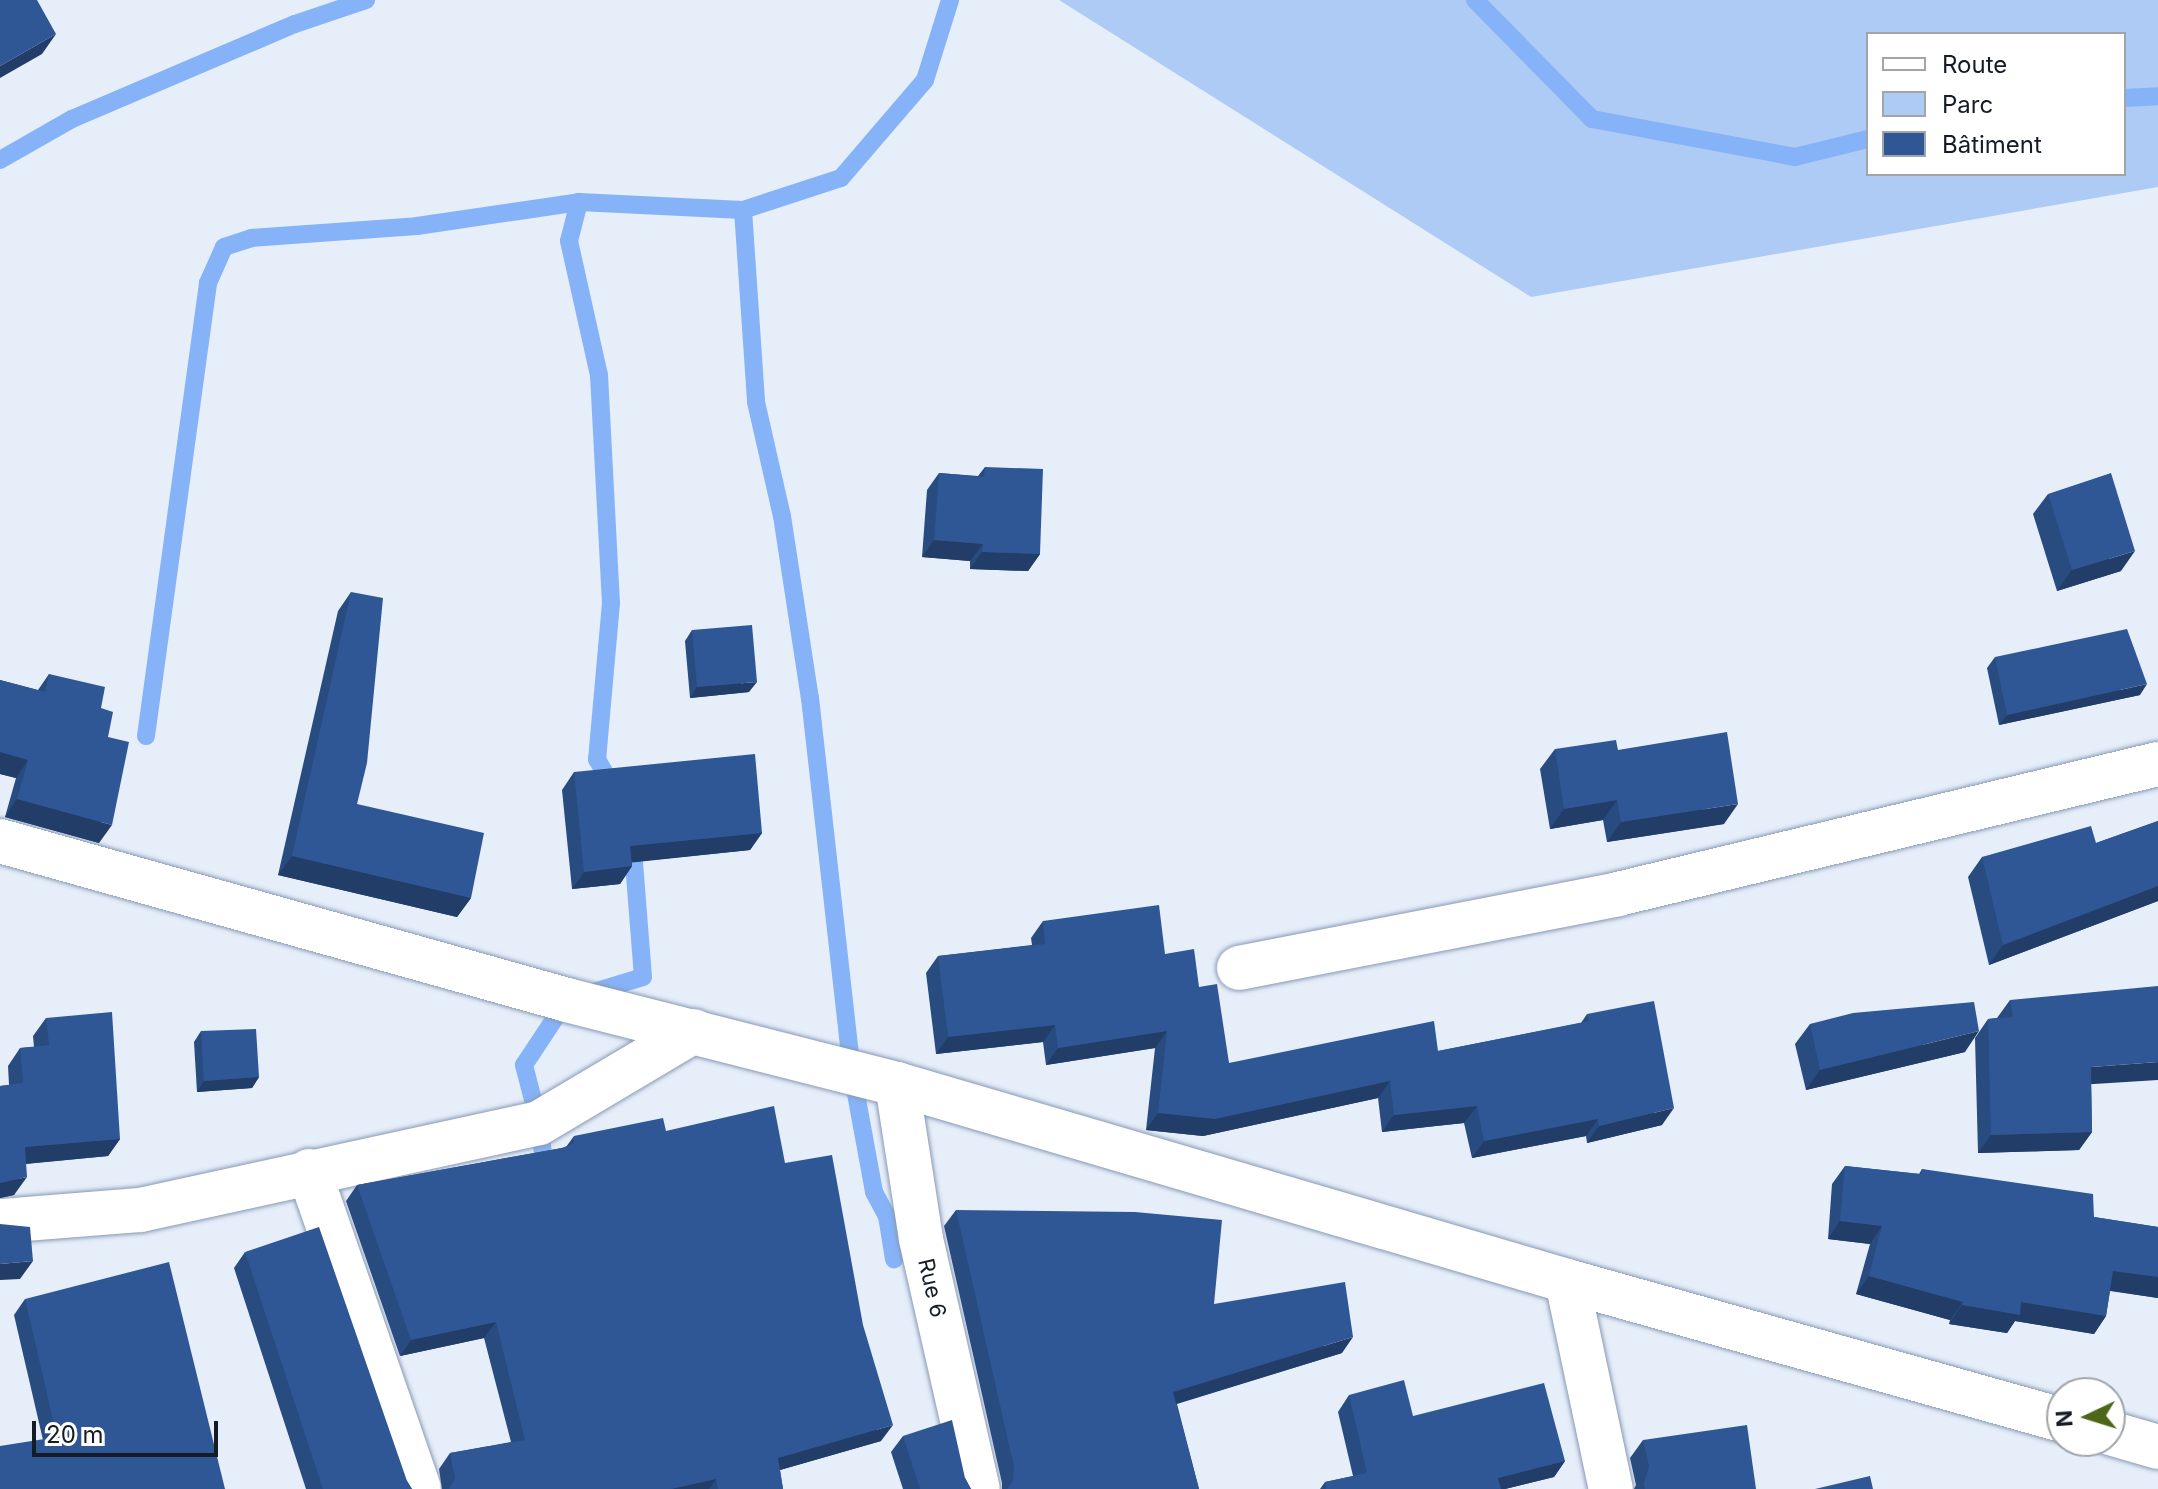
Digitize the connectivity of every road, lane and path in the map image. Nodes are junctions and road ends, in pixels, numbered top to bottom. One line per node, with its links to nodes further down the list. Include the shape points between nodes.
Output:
1 (2158, 764): 3 (street, via 1618,894)
2 (0, 841): 4 (street)
3 (1239, 968)
4 (694, 1031): 5 (street); 6 (street, via 539,1123)
5 (897, 1084): 8 (street); 13 (street, Rue 6, via 921,1239)
6 (309, 1171): 7 (street, via 140,1210); 12 (street)
7 (0, 1221)
8 (1567, 1281): 9 (street); 14 (street)
9 (2046, 1416)
10 (2126, 1438): 11 (street)
11 (2158, 1447)
12 (419, 1489)
13 (978, 1489)
14 (1611, 1489)

